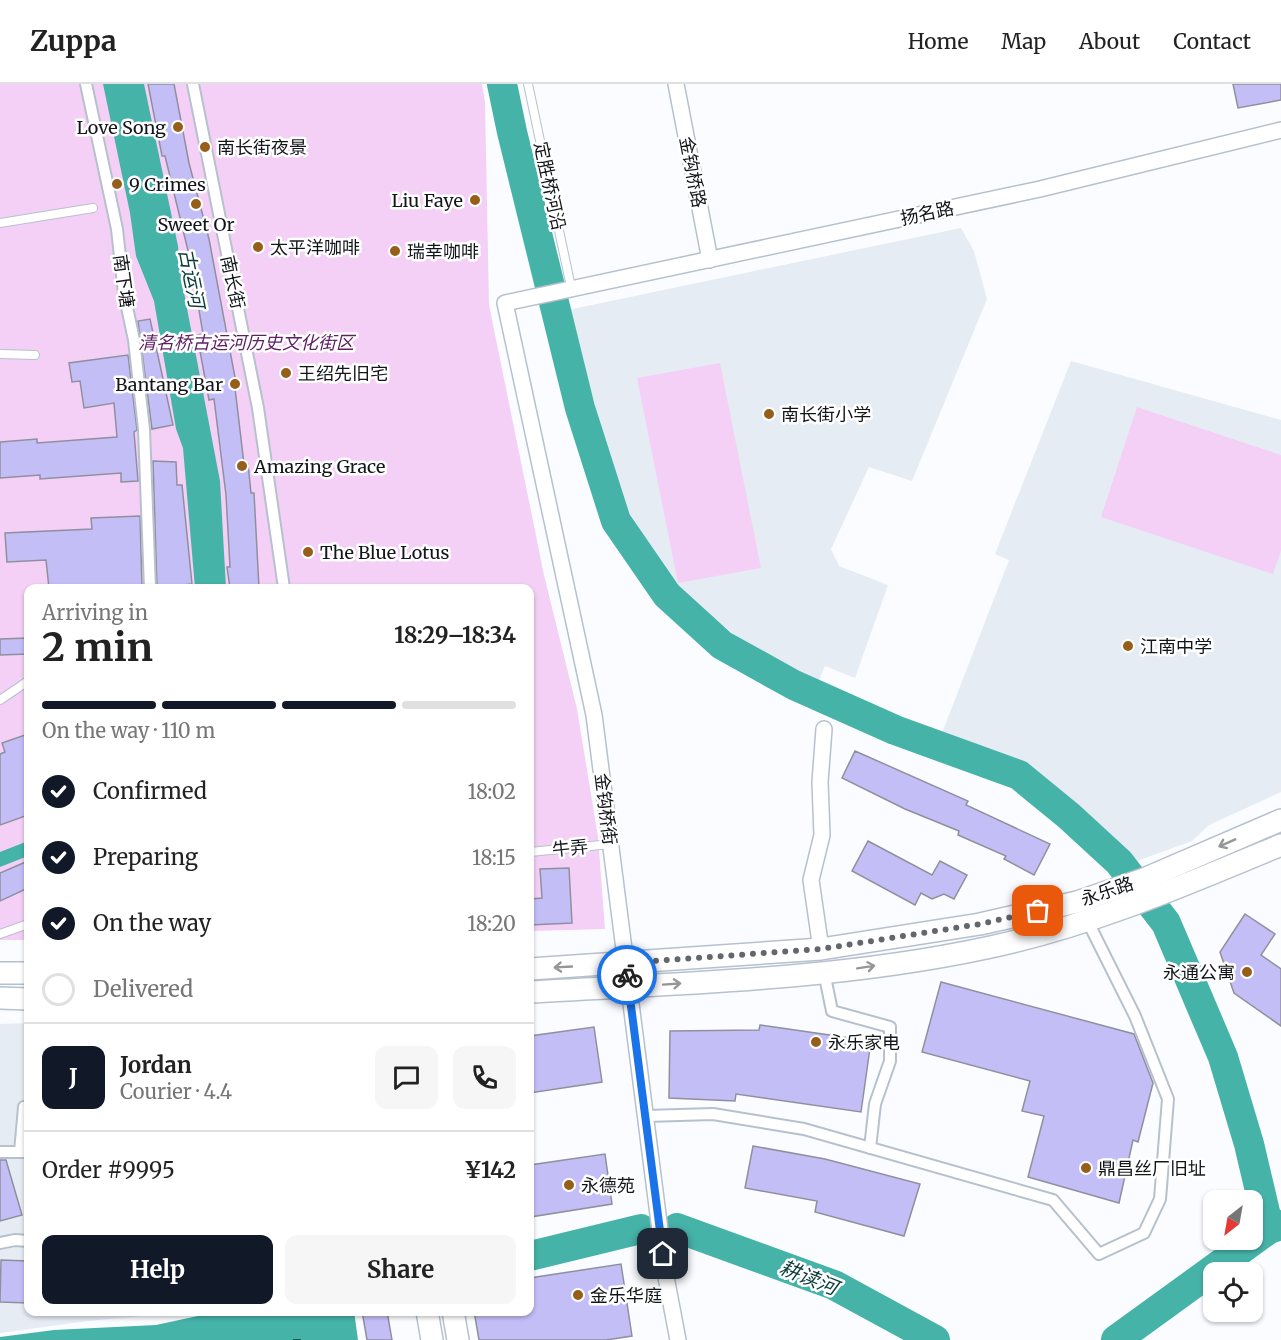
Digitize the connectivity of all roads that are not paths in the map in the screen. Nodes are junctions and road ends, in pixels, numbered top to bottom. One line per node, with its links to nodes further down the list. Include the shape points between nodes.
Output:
1 (86, 84): 13 (street, 南下塘, via 117,229 134,340 144,429)
2 (193, 84): 14 (street, 南长街, via 258,408)
3 (528, 84): 9 (lane, 定胜桥河沿)
4 (676, 84): 8 (street, 金钩桥路)
5 (1281, 130): 8 (street, 扬名路, via 1040,189)
6 (93, 208): 7 (lane)
7 (0, 223)
8 (710, 260): 9 (street, 扬名路)
9 (572, 287): 10 (street, 扬名路)
10 (524, 298): 19 (street, 金钩桥街, via 505,303 594,715)
11 (0, 354): 12 (lane)
12 (35, 356)
13 (150, 584)
14 (283, 584)
15 (24, 684): 16 (lane)
16 (0, 700)
17 (824, 729): 25 (street, via 822,835 812,880)
18 (1281, 820): 25 (main road, 永乐路, one-way to 25, via 1144,879 1077,902 980,924)
19 (611, 844): 21 (lane, 牛弄); 26 (street, 金钩桥街)
20 (1281, 845): 22 (main road, 永乐路)
21 (534, 852)
22 (1087, 921): 30 (main road, 永乐路, one-way to 22, via 986,948); 37 (street, via 1135,1016 1168,1099 1160,1198 1144,1233 1099,1254 1053,1200)
23 (24, 925): 24 (lane)
24 (0, 934)
25 (821, 949): 26 (main road, 永乐路); 30 (street)
26 (625, 963): 27 (main road, 永乐路, one-way to 27); 31 (street, 金钩桥街)
27 (534, 969)
28 (0, 973): 29 (main road)
29 (24, 974)
30 (824, 974): 31 (main road, 永乐路, one-way to 30); 37 (street, via 832,1011 890,1027 890,1061 875,1104)
31 (629, 986): 32 (main road, 永乐路); 36 (street, 金钩桥街)
32 (534, 992)
33 (0, 998): 34 (main road)
34 (24, 999)
35 (24, 1107): 39 (street)
36 (646, 1116): 37 (street, via 712,1114 804,1129); 46 (street, 金钩桥街)
37 (870, 1148)
38 (0, 1152): 39 (street)
39 (24, 1152)
40 (24, 1241): 41 (street)
41 (0, 1243)
42 (428, 1316): 44 (main road)
43 (454, 1316): 45 (main road)
44 (432, 1340)
45 (458, 1340)
46 (678, 1340)

